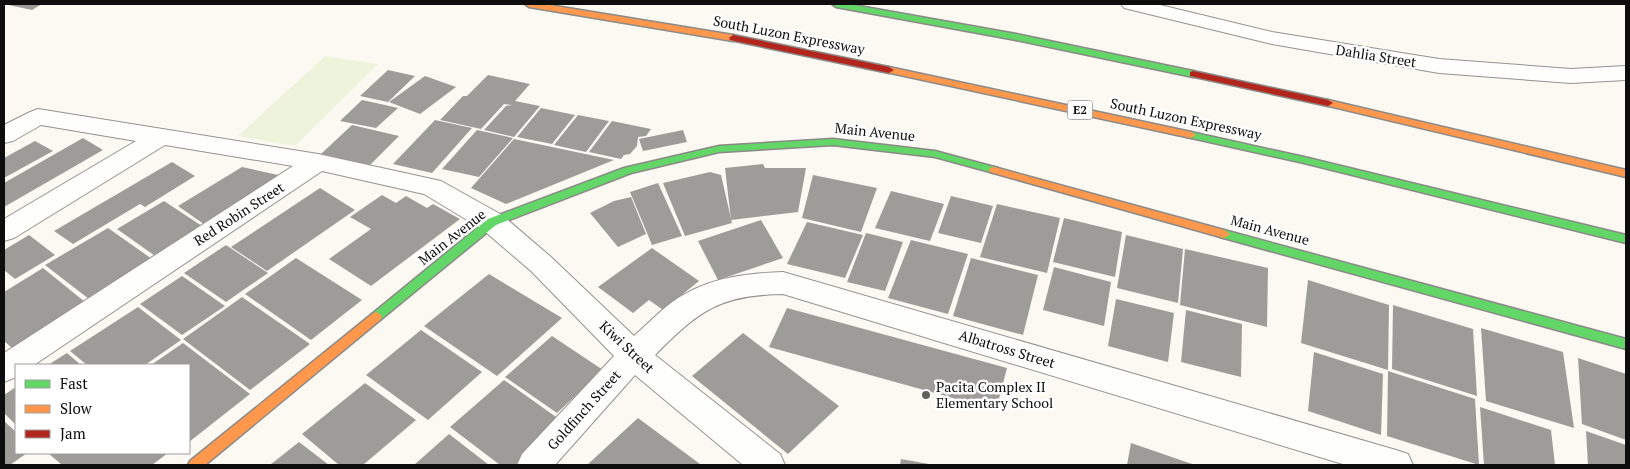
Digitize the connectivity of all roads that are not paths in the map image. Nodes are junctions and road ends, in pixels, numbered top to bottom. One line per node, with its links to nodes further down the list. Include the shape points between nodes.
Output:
1 (529, 4): 11 (main road, South Luzon Expressway / E2, via 730,37 1054,105 1304,160)
2 (836, 4): 8 (main road, via 1016,36 1267,89)
3 (1131, 4): 4 (street, Dahlia Street, via 1272,38 1438,66 1571,76)
4 (1626, 74)
5 (4, 134): 6 (street, via 38,117)
6 (162, 136): 7 (street); 10 (street)
7 (318, 162): 9 (street, via 432,186); 14 (street, Red Robin Street)
8 (1626, 174)
9 (492, 222): 12 (main road, Main Avenue, via 628,170 719,149 833,142 935,154); 13 (street, Kiwi Street, via 541,264); 15 (main road, Main Avenue)
10 (4, 231)
11 (1626, 239)
12 (1626, 344)
13 (634, 356): 16 (street, Goldfinch Street); 17 (street, Kiwi Street); 18 (street, Albatross Street, via 695,303 723,290 754,283 783,283)
14 (4, 369)
15 (195, 465)
16 (534, 465)
17 (768, 465)
18 (1396, 465)

